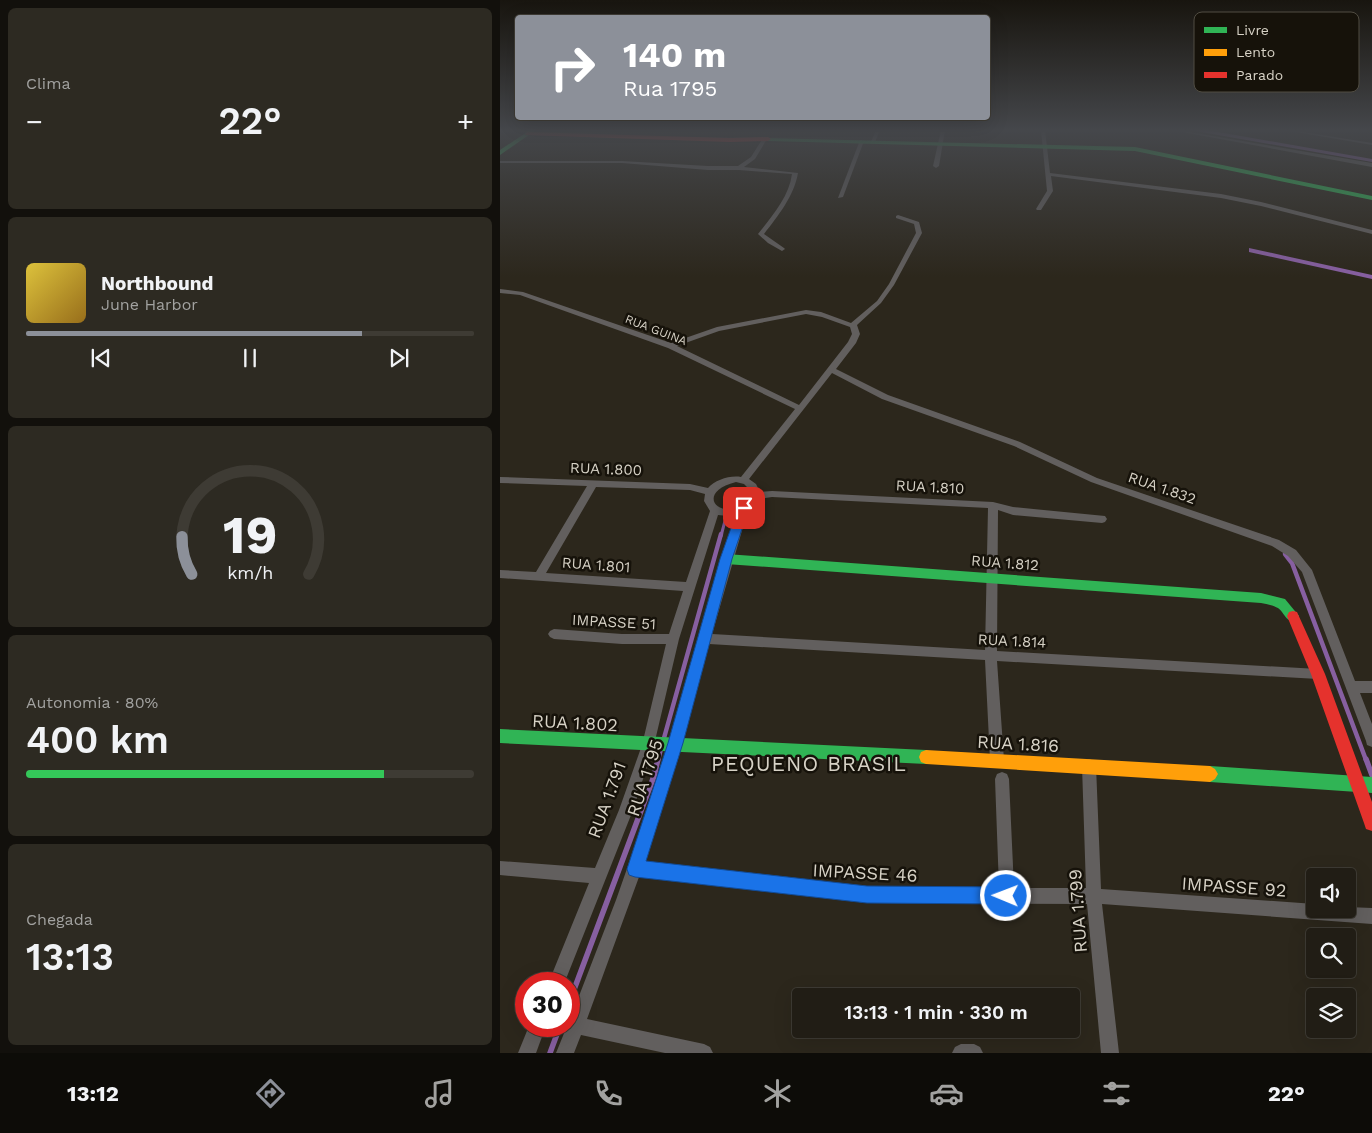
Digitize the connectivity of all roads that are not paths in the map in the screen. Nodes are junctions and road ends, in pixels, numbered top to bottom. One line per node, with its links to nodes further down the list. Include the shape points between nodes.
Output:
1 (794, 179): 11 (street, via 793,186 761,234)
2 (849, 179): 6 (street)
3 (1049, 179): 8 (street, via 1050,191)
4 (1089, 179): 10 (street, via 1221,196)
5 (1277, 179): 7 (street)
6 (840, 197)
7 (1372, 198)
8 (1040, 209)
9 (898, 217): 13 (street, via 917,223 919,233 886,293)
10 (1372, 232)
11 (782, 249)
12 (500, 291): 14 (street, RUA GUINA, via 521,294)
13 (853, 326): 14 (street, via 820,313 806,312 718,329); 15 (street, via 856,334 852,343)
14 (671, 346): 16 (street, RUA GUINA)
15 (832, 370): 16 (street); 37 (street, RUA 1.832, via 885,397 1017,444 1094,480 1280,545 1295,554 1307,570)
16 (799, 408): 18 (street)
17 (500, 480): 19 (street, RUA 1.800)
18 (743, 480): 20 (street, via 728,480); 21 (street, via 755,489)
19 (594, 483): 20 (street, RUA 1.800, via 690,487); 28 (street)
20 (709, 492): 24 (street, via 709,506)
21 (755, 496): 22 (street, RUA 1.810, via 772,494); 23 (street)
22 (993, 505): 25 (street, RUA 1.810, via 1013,511); 29 (street)
23 (744, 508): 24 (street, via 734,512); 26 (street, RUA 1795)
24 (715, 510): 30 (street, RUA 1.791)
25 (1102, 518)
26 (726, 559): 29 (street, RUA 1.812); 33 (street, RUA 1795)
27 (500, 574): 28 (street, RUA 1.801)
28 (539, 576): 30 (street, RUA 1.801)
29 (992, 577): 34 (street); 35 (street, RUA 1.812, via 1261,598 1281,603 1292,613)
30 (690, 588): 32 (street, RUA 1.791)
31 (554, 634): 32 (street, IMPASSE 51)
32 (673, 639): 41 (street, RUA 1.791)
33 (704, 639): 34 (street, RUA 1.814); 40 (street, RUA 1795)
34 (991, 656): 35 (street, RUA 1.814); 42 (street)
35 (1318, 674): 45 (street)
36 (1372, 686): 37 (street)
37 (1350, 687): 39 (street, RUA 1.832)
38 (500, 736): 41 (street, RUA 1.802)
39 (1372, 741)
40 (676, 743): 41 (street, RUA 1.802); 42 (street, RUA 1.816); 49 (street, RUA 1795)
41 (648, 744): 50 (street, RUA 1.791)
42 (997, 760): 43 (street, RUA 1.816)
43 (1089, 766): 45 (street, RUA 1.816); 52 (street, RUA 1.799)
44 (1002, 779): 51 (street)
45 (1357, 783): 46 (street, RUA 1.816); 47 (street)
46 (1372, 785)
47 (1372, 823)
48 (500, 868): 50 (street)
49 (635, 869): 51 (street, IMPASSE 46, via 867,895); 55 (street, RUA 1795)
50 (600, 876): 54 (street, RUA 1.791)
51 (1006, 896): 52 (street, IMPASSE 46)
52 (1094, 896): 53 (street, IMPASSE 92); 64 (street, RUA 1.799)
53 (1372, 916)
54 (561, 972)
55 (580, 1014)
56 (580, 1026): 61 (street)
57 (534, 1037): 59 (street)
58 (571, 1037): 60 (street, RUA 1795)
59 (528, 1053)
60 (565, 1053)
61 (704, 1053)
62 (961, 1053): 63 (street)
63 (974, 1053)
64 (1110, 1053)

